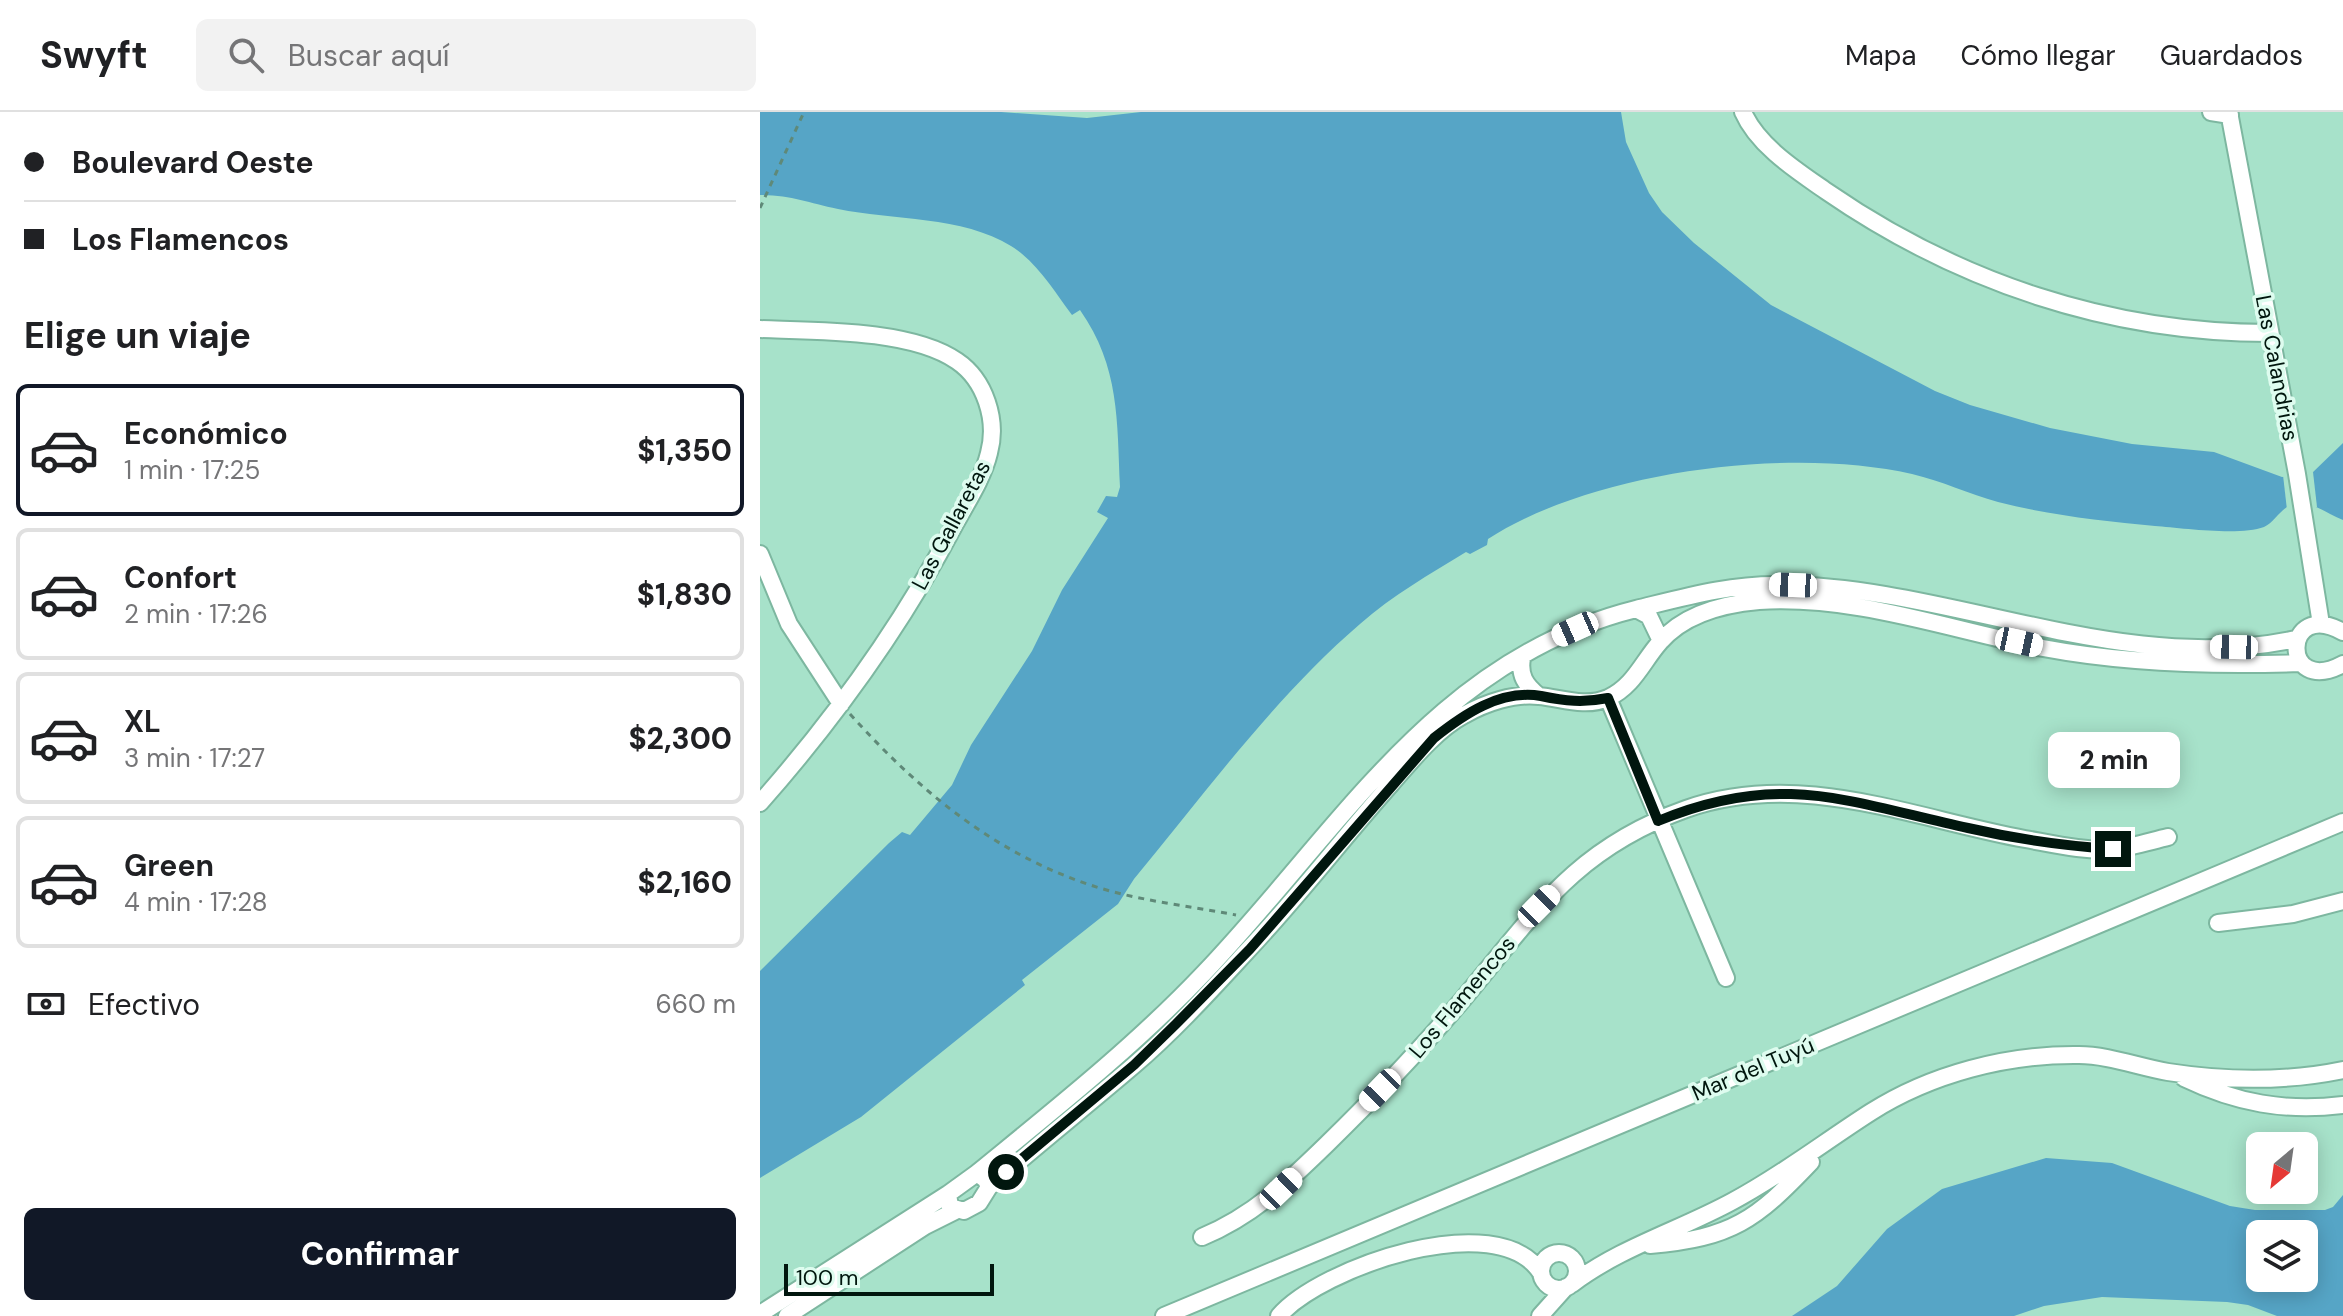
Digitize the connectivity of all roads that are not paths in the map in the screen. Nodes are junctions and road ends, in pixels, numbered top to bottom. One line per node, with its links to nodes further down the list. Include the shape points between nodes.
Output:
1 (1743, 112): 5 (street, via 1759,137 1806,177 1873,223 1963,270 2074,309 2136,323)
2 (2211, 112): 3 (street)
3 (2229, 114): 5 (street, Las Calandrias)
4 (760, 329): 19 (street, Las Gallaretas, via 872,338 937,350 971,373 991,419 990,453 965,505 892,631)
5 (2270, 333): 9 (street, Las Calandrias)
6 (760, 554): 19 (street, via 789,624)
7 (1810, 594): 8 (street, via 1710,589); 12 (street, via 1874,591); 13 (street, via 1718,606 1692,617)
8 (1636, 609): 13 (street, via 1649,616); 14 (street, via 1575,629)
9 (2321, 624): 10 (street); 11 (street)
10 (2343, 632)
11 (2296, 639): 12 (street, via 2191,647); 15 (street)
12 (2048, 640): 15 (street, via 2186,664)
13 (1661, 641): 18 (street, via 1634,679)
14 (1522, 658): 17 (street, via 1520,670 1527,687); 20 (street, via 1470,687)
15 (2300, 663): 16 (street, via 2323,672)
16 (2343, 664)
17 (1539, 696): 18 (street, via 1587,702); 21 (street, via 1488,703 1460,716)
18 (1608, 698): 23 (street)
19 (841, 704): 22 (street, Las Gallaretas)
20 (1386, 763): 21 (street); 28 (street, via 1256,918)
21 (1398, 775): 28 (street)
22 (760, 803)
23 (1658, 821): 25 (street, Los Flamencos, via 1725,799 1793,793 1855,799 1969,829 2055,844 2113,849); 29 (street); 44 (street, Los Flamencos, via 1629,833 1569,875 1416,1053 1345,1126 1243,1219)
24 (2343, 822): 56 (street, Mar del Tuyú)
25 (2168, 837)
26 (2343, 901): 27 (street, via 2293,914)
27 (2218, 923)
28 (1244, 943): 35 (street, via 1159,1016)
29 (1726, 978)
30 (2343, 1070): 32 (street)
31 (2171, 1072): 32 (street); 33 (street); 36 (street, via 2081,1055 1973,1068 1872,1112)
32 (2261, 1080): 33 (street)
33 (2259, 1105): 34 (street)
34 (2343, 1105)
35 (1064, 1113): 37 (street); 39 (street)
36 (1830, 1142): 38 (street); 41 (street)
37 (977, 1173): 39 (street); 40 (street)
38 (1765, 1184): 41 (street); 43 (street)
39 (989, 1187): 42 (street, via 973,1208)
40 (948, 1194): 42 (street); 50 (street)
41 (1777, 1199): 45 (street, via 1735,1227)
42 (955, 1211): 50 (street)
43 (1698, 1221): 45 (street); 47 (street)
44 (1202, 1237)
45 (1706, 1238): 47 (street)
46 (1499, 1244): 48 (street); 51 (street, via 1527,1256); 57 (street, via 1455,1242 1405,1252 1299,1297)
47 (1637, 1246): 49 (street)
48 (1560, 1254): 49 (street); 51 (street, via 1543,1262); 52 (street, via 1576,1266)
49 (1612, 1257): 52 (street)
50 (858, 1262): 53 (street); 55 (street)
51 (1541, 1275): 52 (street, via 1554,1289); 54 (street)
52 (1569, 1286): 54 (street)
53 (760, 1314)
54 (1540, 1315)
55 (787, 1316)
56 (1164, 1316)
57 (1279, 1316)

